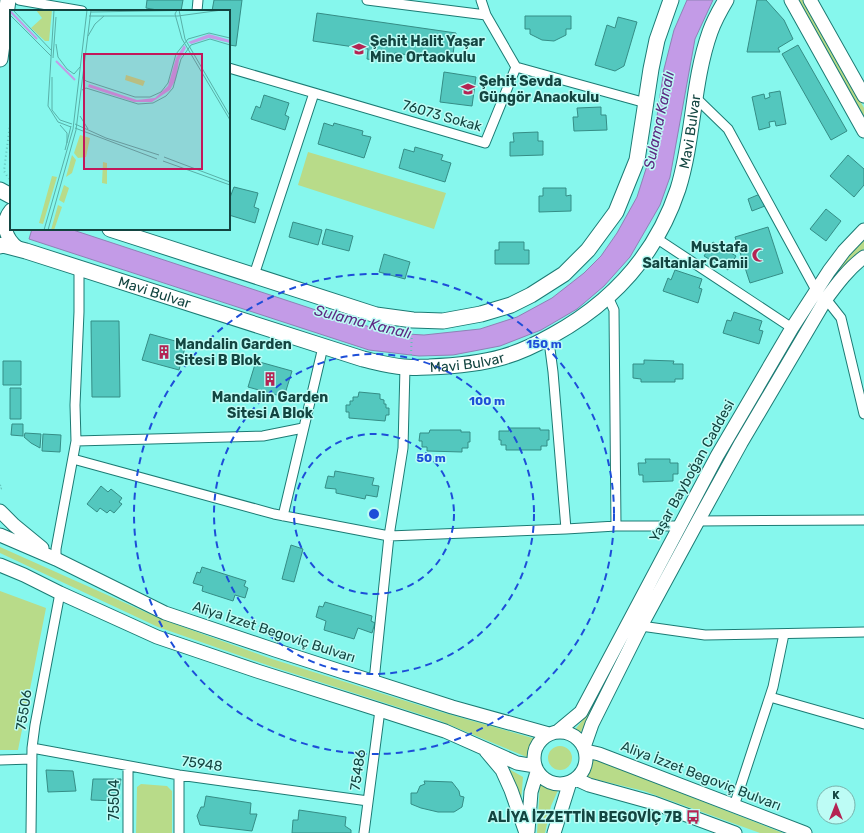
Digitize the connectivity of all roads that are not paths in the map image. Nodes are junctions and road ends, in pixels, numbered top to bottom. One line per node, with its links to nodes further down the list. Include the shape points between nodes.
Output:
1 (8, 0): 13 (main road)
2 (19, 0): 10 (street)
3 (198, 0): 11 (street)
4 (367, 0): 12 (street)
5 (481, 0): 12 (street)
6 (671, 0): 19 (main road, via 657,40)
7 (726, 0): 18 (main road, Mavi Bulvar, via 709,32)
8 (792, 0): 20 (main road)
9 (810, 0): 17 (main road)
10 (76, 10)
11 (197, 10)
12 (486, 15): 14 (street)
13 (0, 59)
14 (516, 67): 16 (street, 76073 Sokak, via 485,143); 19 (street)
15 (230, 68): 16 (street, 76073 Sokak)
16 (314, 93): 31 (street)
17 (864, 96)
18 (695, 97): 26 (main road, Mavi Bulvar, via 688,146 678,189 665,223); 32 (street, via 728,129)
19 (646, 103): 31 (main road, via 637,160 616,212 588,250 564,274 511,305 443,321 413,320 376,315)
20 (864, 131)
21 (0, 190): 22 (main road)
22 (10, 195)
23 (10, 212): 28 (main road, via 5,225 10,241)
24 (113, 230): 31 (main road)
25 (864, 230): 32 (main road, Yaşar Bayboğan Caddesi, via 835,263)
26 (656, 238): 33 (main road, Mavi Bulvar, via 630,275); 35 (street)
27 (0, 246): 28 (main road, Mavi Bulvar)
28 (18, 248): 30 (main road, Mavi Bulvar)
29 (864, 257): 34 (main road, Yaşar Bayboğan Caddesi, via 835,286)
30 (79, 268): 37 (main road, Mavi Bulvar); 41 (street)
31 (254, 275)
32 (816, 290): 35 (main road, Yaşar Bayboğan Caddesi)
33 (608, 297): 36 (main road, Mavi Bulvar, via 575,323); 47 (street, via 614,310)
34 (826, 299): 39 (street, via 841,318); 46 (main road, Yaşar Bayboğan Caddesi)
35 (792, 328): 48 (main road, Yaşar Bayboğan Caddesi)
36 (547, 338): 38 (main road, Mavi Bulvar, via 504,357 454,366); 49 (street, via 552,364)
37 (323, 347): 38 (main road, Mavi Bulvar, via 363,359); 40 (street)
38 (408, 364): 51 (street, via 403,448)
39 (864, 414)
40 (303, 428): 41 (street, via 263,436); 44 (street)
41 (76, 441): 42 (street)
42 (73, 459): 44 (street); 52 (street)
43 (0, 511): 52 (main road)
44 (283, 516): 51 (street)
45 (864, 520): 46 (street)
46 (698, 521): 57 (main road, Yaşar Bayboğan Caddesi)
47 (616, 526): 48 (street); 49 (street)
48 (679, 526): 64 (main road, Yaşar Bayboğan Caddesi, via 581,712)
49 (566, 530): 51 (street)
50 (0, 535): 52 (main road, Aliya İzzet Begoviç Bulvarı)
51 (389, 536): 60 (street)
52 (56, 559): 60 (main road, Aliya İzzet Begoviç Bulvarı, via 165,613)
53 (0, 565): 55 (main road)
54 (0, 572): 55 (main road)
55 (24, 575): 56 (main road)
56 (60, 594): 62 (main road, via 157,636); 65 (street, 75506)
57 (641, 626): 59 (street, via 705,635); 67 (main road, Yaşar Bayboğan Caddesi, via 592,724)
58 (864, 632): 59 (street)
59 (784, 634): 61 (street)
60 (374, 681): 64 (main road, Aliya İzzet Begoviç Bulvarı, via 452,707)
61 (770, 697): 63 (street); 75 (street)
62 (380, 710): 66 (main road, via 445,731); 74 (street, 75486)
63 (864, 724)
64 (553, 733): 67 (main road, via 570,734 580,741); 71 (main road, via 542,738 537,745 534,752)
65 (32, 748): 68 (street, 75506); 70 (street, 75948)
66 (484, 748): 71 (main road); 80 (main road, via 502,770)
67 (585, 749): 73 (main road, via 586,763 583,771); 75 (main road, Aliya İzzet Begoviç Bulvarı)
68 (32, 759): 69 (street); 76 (street, 75506)
69 (0, 760)
70 (128, 766): 72 (street, 75948); 77 (street, 75504)
71 (536, 769): 73 (main road, via 547,781 555,784); 80 (main road, via 531,792)
72 (179, 775): 74 (street, 75948); 78 (street)
73 (573, 781): 81 (main road); 82 (main road, via 654,803)
74 (368, 801): 79 (street, 75486)
75 (734, 806): 83 (main road, Aliya İzzet Begoviç Bulvarı)
76 (31, 833)
77 (128, 833)
78 (179, 833)
79 (364, 833)
80 (528, 833)
81 (554, 833)
82 (735, 833)
83 (805, 833)

